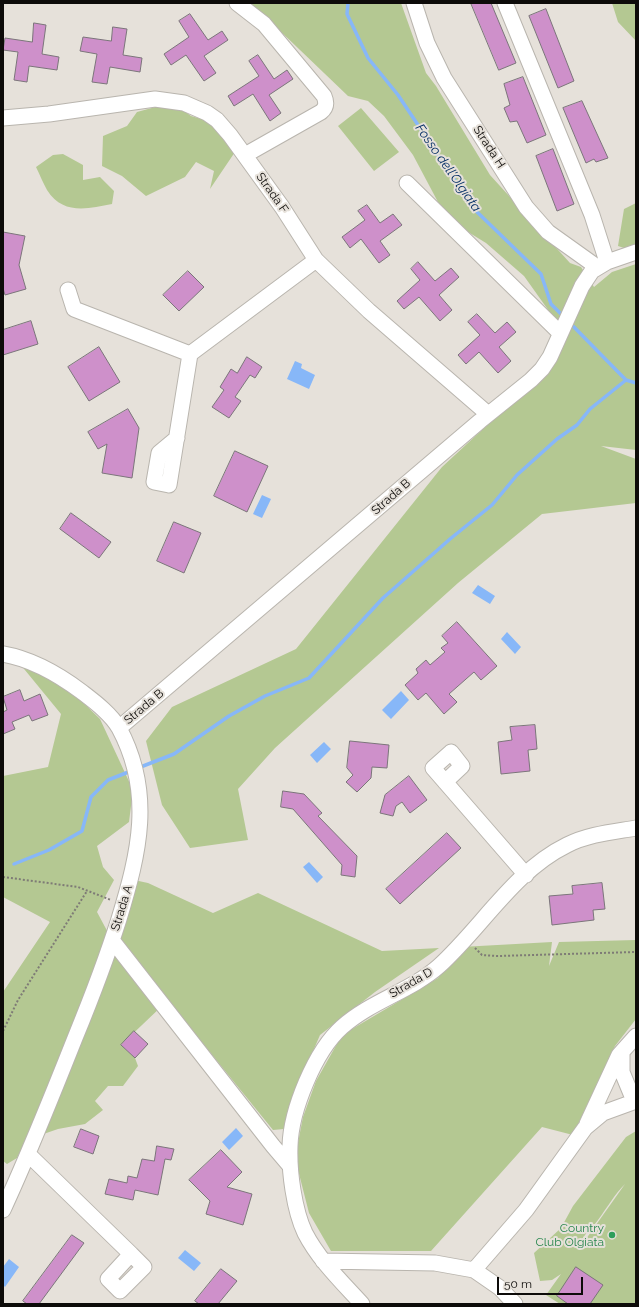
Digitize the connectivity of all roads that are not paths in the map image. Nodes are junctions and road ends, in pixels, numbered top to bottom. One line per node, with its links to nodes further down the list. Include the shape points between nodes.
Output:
1 (237, 3): 5 (street, via 264,24 324,96 326,103 320,112)
2 (414, 3): 9 (street, Strada H, via 426,43 444,78 526,207 548,232)
3 (505, 3): 9 (street, via 592,215)
4 (3, 118): 5 (street, Strada F, via 142,100 167,100 190,105 207,113 221,124)
5 (245, 155): 8 (street, Strada F)
6 (406, 183): 11 (street)
7 (636, 252): 9 (street, Strada B)
8 (316, 260): 12 (street); 13 (street, Strada F, via 369,311)
9 (602, 264): 11 (street, Strada B, via 584,281)
10 (68, 290): 12 (street, via 74,308)
11 (564, 324): 13 (street, Strada B, via 542,369)
12 (190, 354): 14 (street)
13 (488, 414): 16 (street, Strada B)
14 (177, 438)
15 (3, 654): 16 (street, Strada A, via 55,673 90,699)
16 (119, 728): 20 (street, Strada A, via 134,770 141,811 141,829 134,867)
17 (445, 782): 17 (street, via 462,766 451,752 433,768); 19 (street)
18 (636, 828): 19 (street, Strada D, via 596,835 568,845)
19 (526, 875): 26 (street, Strada D, via 430,973 352,1019 323,1049 304,1089 294,1122)
20 (112, 940): 25 (street, Strada A, via 104,967); 26 (street, Strada D)
21 (636, 1036): 22 (street, via 623,1050)
22 (616, 1073): 23 (street); 24 (street)
23 (635, 1101): 24 (street, via 603,1113)
24 (585, 1128): 30 (street, via 526,1210)
25 (28, 1154): 27 (street, Strada A); 28 (street)
26 (290, 1166): 29 (street, Strada D, via 301,1221)
27 (3, 1210)
28 (131, 1254)
29 (323, 1261): 30 (street, via 435,1263); 31 (street, Strada D)
30 (474, 1270): 32 (street, via 500,1288)
31 (362, 1304)
32 (515, 1304)

